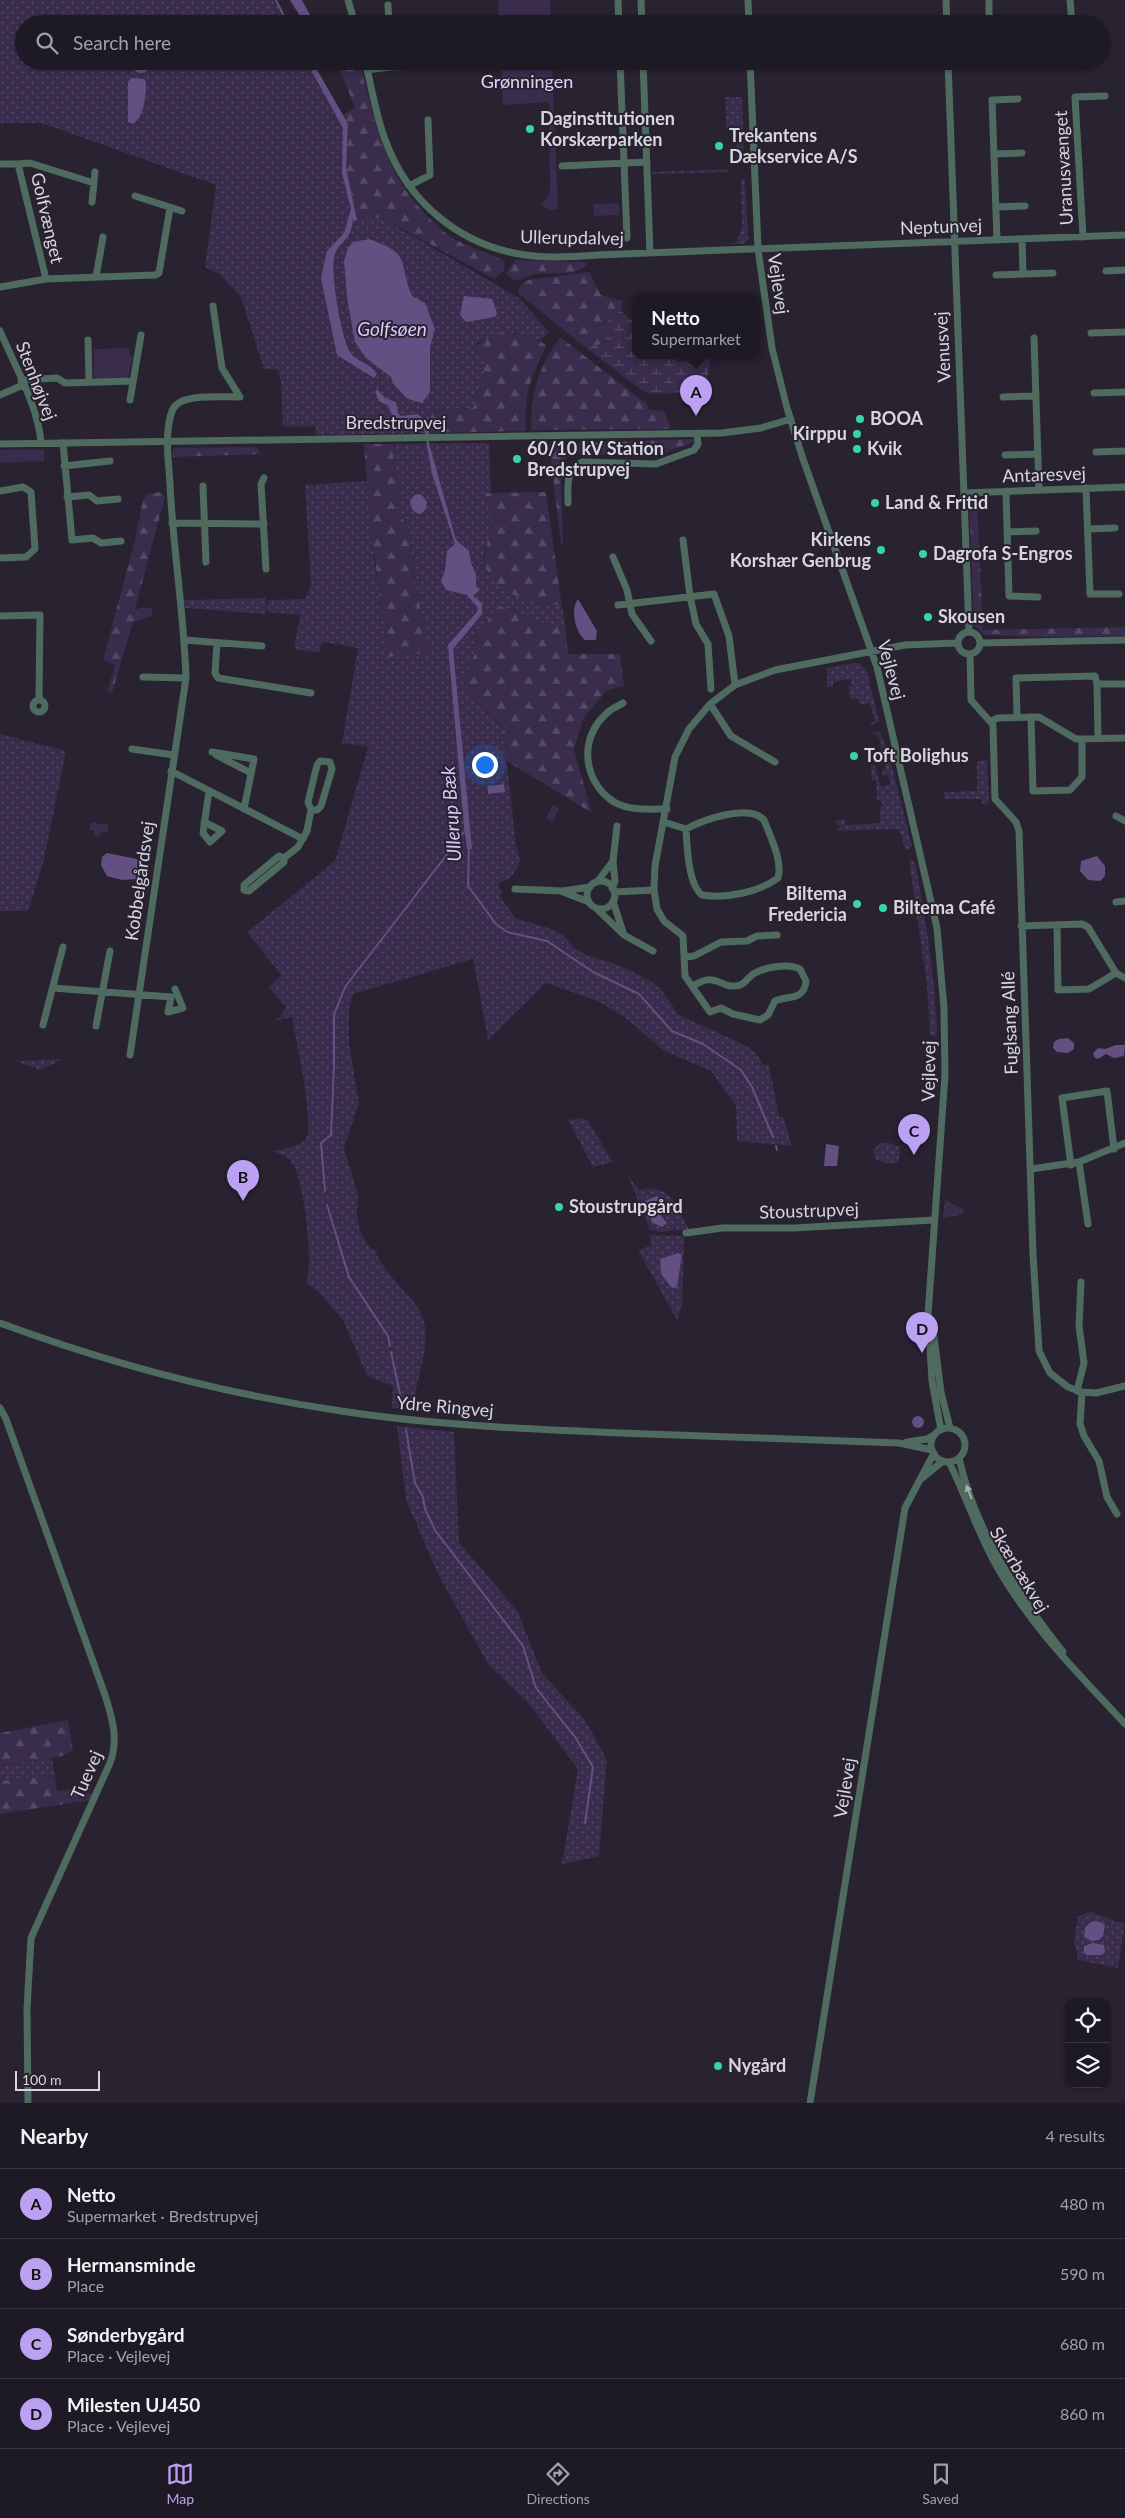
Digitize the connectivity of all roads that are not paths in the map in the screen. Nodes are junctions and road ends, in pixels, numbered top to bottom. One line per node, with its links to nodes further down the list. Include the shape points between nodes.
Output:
1 (348, 0): 9 (street)
2 (618, 0): 11 (street)
3 (641, 0): 12 (street)
4 (748, 0): 13 (street)
5 (946, 0): 14 (street)
6 (988, 0): 15 (street)
7 (1070, 0): 16 (street)
8 (388, 5): 10 (street)
9 (353, 15)
10 (389, 15)
11 (619, 15)
12 (642, 15)
13 (749, 15)
14 (947, 15)
15 (989, 15)
16 (1071, 15)
17 (367, 70): 34 (street, Ullerupdalvej, via 385,140)
18 (620, 70): 28 (street)
19 (643, 70): 27 (street)
20 (750, 70): 48 (street, Vejlevej)
21 (948, 70): 47 (street, Venusvej)
22 (1105, 96): 42 (street, Uranusvænget, via 1075,98)
23 (1018, 99): 26 (street, via 992,100)
24 (428, 120): 34 (street, via 430,175)
25 (1022, 153): 26 (street)
26 (994, 154): 38 (street)
27 (647, 162): 28 (street); 49 (street)
28 (624, 163): 31 (street); 44 (street)
29 (0, 164): 30 (street, Golfvænget)
30 (18, 164): 33 (street, Golfvænget, via 30,163); 56 (street, Golfvænget)
31 (562, 166)
32 (96, 172): 33 (street)
33 (94, 183): 36 (street)
34 (409, 186): 49 (street, Ullerupdalvej, via 427,208 450,227 492,247 520,254 552,256)
35 (135, 196): 39 (street)
36 (92, 202)
37 (1024, 206): 38 (street)
38 (996, 207): 46 (street)
39 (170, 208): 40 (street); 55 (street, Golfvænget, via 159,272 155,275)
40 (182, 212)
41 (1125, 235): 42 (street, Neptunvej)
42 (1084, 236): 45 (street, Neptunvej)
43 (103, 237): 55 (street)
44 (627, 238)
45 (1022, 239): 46 (street, Neptunvej); 53 (street)
46 (997, 240): 47 (street, Neptunvej)
47 (954, 241): 48 (street, Neptunvej); 93 (street, Venusvej)
48 (758, 249): 49 (street, Ullerupdalvej); 74 (street, Vejlevej, via 772,348)
49 (650, 252)
50 (1125, 270): 51 (street)
51 (1106, 271)
52 (1053, 273): 53 (street)
53 (1023, 274): 54 (street)
54 (996, 275)
55 (96, 276): 56 (street, Golfvænget)
56 (46, 279): 57 (street, Golfvænget)
57 (0, 287)
58 (213, 306): 76 (street, Kobbelgårdsvej, via 222,368 240,397 182,401 171,413)
59 (0, 331): 66 (street, Stenhøjvej)
60 (1125, 332): 61 (street)
61 (1091, 333)
62 (141, 335): 65 (street)
63 (1034, 338): 71 (street)
64 (88, 340): 67 (street)
65 (133, 381): 67 (street); 73 (street)
66 (22, 382): 67 (street, via 57,378 65,383); 70 (street); 77 (street, Stenhøjvej, via 39,425)
67 (89, 382)
68 (1125, 392): 69 (street)
69 (1094, 393)
70 (0, 395)
71 (1036, 396): 72 (street); 82 (street)
72 (1002, 397)
73 (130, 400)
74 (791, 419): 75 (street, Bredstrupvej, via 734,432); 124 (street, Vejlevej)
75 (697, 434): 76 (street, Bredstrupvej); 96 (street, via 698,444 694,450 656,464 582,462 573,466 569,475)
76 (168, 440): 78 (street, Bredstrupvej); 97 (street, Kobbelgårdsvej)
77 (41, 443): 78 (street, Bredstrupvej); 79 (street, Bredstrupvej)
78 (63, 443): 85 (street)
79 (0, 444)
80 (1125, 451): 81 (street)
81 (1096, 452)
82 (1038, 454): 83 (street); 90 (street)
83 (1005, 455)
84 (110, 461): 85 (street)
85 (64, 466): 94 (street)
86 (264, 478): 99 (street, via 261,484)
87 (203, 486): 98 (street)
88 (1125, 487): 89 (street, Antaresvej)
89 (1086, 488): 90 (street, Antaresvej); 101 (street)
90 (1039, 490): 92 (street, Antaresvej)
91 (0, 491): 107 (street, via 23,487 31,492 35,549 26,556)
92 (1006, 491): 93 (street, Antaresvej); 103 (street)
93 (964, 493): 116 (street, Venusvej)
94 (67, 497): 95 (street, via 89,495 97,501); 105 (street, via 72,540)
95 (118, 499)
96 (568, 503)
97 (172, 523): 98 (street); 117 (street, Kobbelgårdsvej)
98 (203, 524): 99 (street); 108 (street)
99 (264, 524): 109 (street)
100 (1115, 528): 101 (street)
101 (1088, 529): 110 (street, via 1090,594)
102 (1036, 531): 103 (street)
103 (1007, 532): 112 (street, via 1010,597)
104 (683, 540): 111 (street)
105 (121, 541)
106 (613, 557): 113 (street)
107 (0, 558)
108 (206, 562)
109 (266, 569)
110 (1119, 594)
111 (690, 596): 113 (street); 128 (street, via 711,593 717,597 728,636); 131 (street, via 696,624 708,644)
112 (1038, 597)
113 (630, 604): 114 (street); 119 (street, via 632,614)
114 (618, 605)
115 (0, 616): 133 (street, via 40,615)
116 (969, 631): 121 (street, via 959,636); 122 (street, via 977,635)
117 (184, 640): 120 (street); 127 (street, Kobbelgårdsvej)
118 (1125, 640): 122 (street)
119 (651, 641)
120 (217, 642): 123 (street); 132 (street, via 215,673 218,678)
121 (957, 643): 124 (street, via 905,645); 125 (street, via 960,650)
122 (980, 643): 125 (street)
123 (262, 646)
124 (872, 652): 128 (street, via 775,670); 194 (street, Vejlevej, via 930,896 940,955 945,1075)
125 (970, 656): 138 (street, via 971,700)
126 (143, 677): 127 (street)
127 (186, 678): 143 (street, Kobbelgårdsvej)
128 (735, 684): 135 (street)
129 (1098, 684): 130 (street); 136 (street, via 1095,676 1016,678); 139 (street)
130 (1125, 684)
131 (711, 688)
132 (311, 693)
133 (39, 700)
134 (623, 703): 149 (street, via 606,714 588,747 588,767 596,787 615,802 636,809)
135 (710, 704): 144 (street, via 731,736); 149 (street, via 689,729 675,757)
136 (1017, 717): 137 (street); 138 (street)
137 (1031, 717): 141 (street, via 1039,717); 141 (street, via 1033,791 1070,790 1082,776)
138 (992, 721): 172 (street, Fuglsang Allé, via 995,799 1016,822 1019,831)
139 (1098, 738): 140 (street); 141 (street)
140 (1125, 738)
141 (1082, 740)
142 (132, 749): 143 (street)
143 (174, 755): 145 (street, Kobbelgårdsvej)
144 (775, 762)
145 (171, 771): 147 (street); 184 (street, Kobbelgårdsvej)
146 (251, 773): 146 (street, via 254,759 212,752 227,761); 148 (street)
147 (209, 791): 148 (street); 153 (street)
148 (244, 809): 157 (street)
149 (667, 809): 154 (street)
150 (311, 810): 150 (street, via 308,802 318,765 320,761 327,760 332,769 321,806); 157 (street)
151 (1116, 816): 152 (street)
152 (1125, 821)
153 (204, 822)
154 (664, 822): 156 (street); 164 (street, via 655,866)
155 (617, 826): 159 (street)
156 (686, 828): 156 (street, via 694,885 702,895 727,895 750,890 778,878 779,863 760,816 754,813 731,814)
157 (304, 839): 158 (street)
158 (284, 858): 158 (street, via 284,862 249,891 244,890 244,885 279,856)
159 (614, 861): 160 (street); 163 (street)
160 (597, 882): 161 (street); 163 (street, via 606,882)
161 (590, 887): 165 (street); 168 (street, via 587,894)
162 (515, 889): 165 (street)
163 (613, 890): 164 (street); 166 (street)
164 (654, 890): 178 (street, via 660,916 683,936)
165 (563, 891): 168 (street)
166 (613, 900): 170 (street, via 607,908); 173 (street)
167 (1125, 901): 169 (street)
168 (589, 902): 170 (street)
169 (1116, 902)
170 (597, 908): 173 (street)
171 (1056, 925): 172 (street); 179 (street, via 1082,924 1088,927); 179 (street, via 1058,990 1089,990)
172 (1021, 926): 193 (street, Fuglsang Allé)
173 (624, 935): 176 (street)
174 (777, 935): 178 (street, via 721,942 694,956)
175 (63, 947): 182 (street)
176 (653, 950)
177 (110, 951): 183 (street, Kobbelgårdsvej)
178 (685, 957): 181 (street, via 686,976)
179 (1116, 973): 180 (street)
180 (1125, 978)
181 (693, 986): 181 (street, via 711,979 737,986 747,982 756,972 789,965 800,969 806,981 802,993 775,1001 768,1015 760,1020 721,1008 710,1012)
182 (53, 988): 183 (street); 186 (street)
183 (103, 992): 184 (street); 187 (street, Kobbelgårdsvej)
184 (139, 994): 185 (street); 188 (street, Kobbelgårdsvej)
185 (171, 997)
186 (43, 1025)
187 (96, 1026)
188 (130, 1055)
189 (1125, 1143): 190 (street)
190 (1114, 1148): 191 (street); 192 (street, via 1107,1091 1062,1098)
191 (1079, 1162): 192 (street); 195 (street)
192 (1071, 1165): 193 (street)
193 (1030, 1169): 201 (street, Fuglsang Allé, via 1039,1351 1050,1373)
194 (934, 1220): 196 (street, Stoustrupvej, via 794,1228 722,1228); 198 (street, Vejlevej)
195 (1088, 1224)
196 (686, 1233)
197 (1081, 1282): 201 (street, via 1079,1326 1084,1363)
198 (930, 1296): 203 (street, Vejlevej, via 936,1360); 204 (street, Vejlevej, via 929,1349)
199 (0, 1323): 206 (street, Ydre Ringvej, via 84,1352 186,1380 272,1400 377,1416 538,1430)
200 (1125, 1386): 201 (street, via 1096,1393)
201 (1080, 1392): 211 (street, via 1080,1424 1099,1460 1107,1497)
202 (0, 1408): 214 (street, Tuevej, via 105,1695 114,1735 110,1762 31,1938 27,2009)
203 (950, 1428): 204 (street); 208 (street, via 960,1432 965,1440 965,1450)
204 (941, 1430): 205 (street)
205 (934, 1435): 206 (street, Ydre Ringvej); 207 (street)
206 (899, 1443): 207 (street, Ydre Ringvej)
207 (933, 1452): 209 (street); 210 (street, Vejlevej)
208 (959, 1458): 209 (street); 212 (street, Skærbækvej, one-way to 208, via 1040,1624 1004,1568 977,1513)
209 (946, 1461): 210 (street, Vejlevej); 212 (street, Skærbækvej, via 999,1571 1045,1638)
210 (918, 1481): 215 (street, Vejlevej, via 905,1508)
211 (1117, 1514)
212 (1085, 1680): 213 (street, Skærbækvej)
213 (1125, 1724)
214 (28, 2103)
215 (810, 2103)

